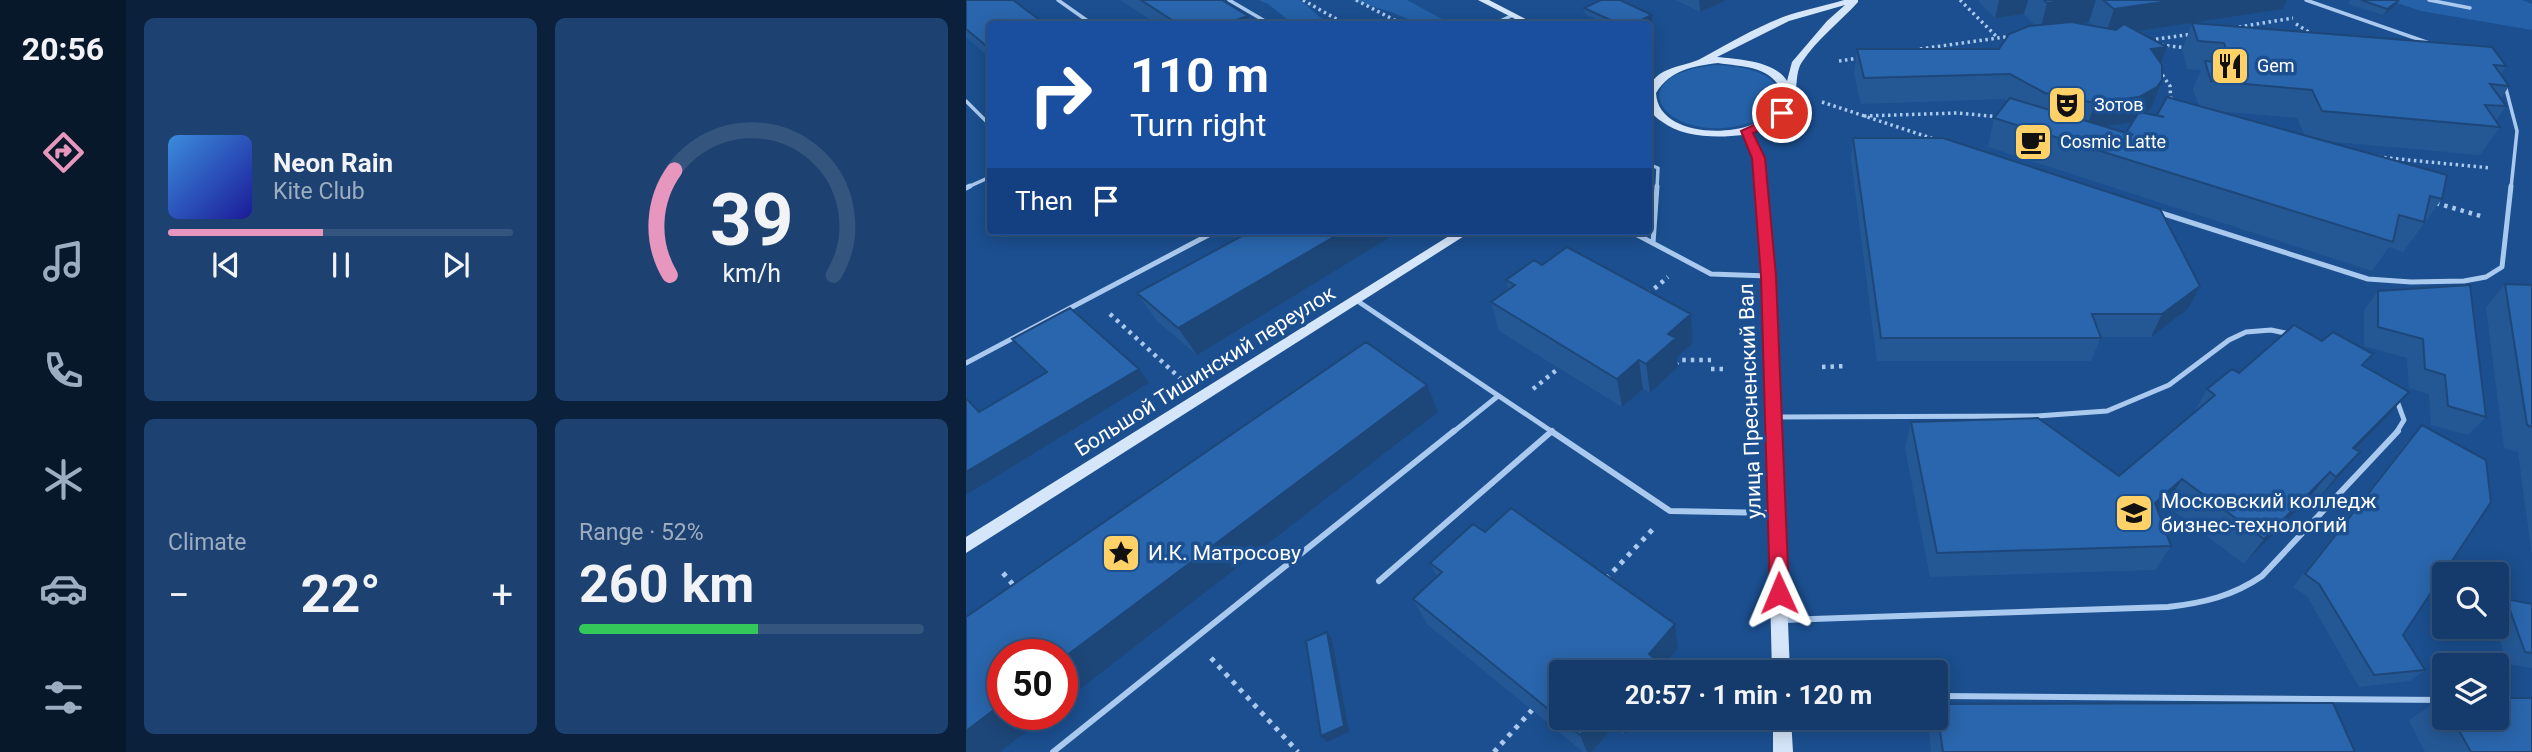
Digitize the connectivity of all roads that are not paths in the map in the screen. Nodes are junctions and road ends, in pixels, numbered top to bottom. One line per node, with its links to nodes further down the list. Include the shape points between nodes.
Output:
1 (1058, 0): 9 (lane)
2 (1229, 0): 10 (lane)
3 (1482, 0): 8 (main road)
4 (1855, 0): 14 (main road, via 1786,19); 19 (main road, via 1795,64)
5 (2306, 0): 13 (lane)
6 (2429, 0): 7 (lane)
7 (2470, 8)
8 (1513, 15): 11 (lane); 12 (main road)
9 (1088, 21)
10 (1265, 21)
11 (1500, 21)
12 (1525, 21)
13 (2431, 44)
14 (1700, 62): 16 (main road); 19 (main road, via 1736,61 1768,69 1787,86)
15 (1652, 73): 16 (main road)
16 (1662, 77): 18 (main road)
17 (2504, 81): 29 (lane, via 2517,126 2505,258 2496,273 2464,281 2394,282 2350,275)
18 (1652, 92)
19 (1789, 96): 25 (main road, via 1788,104 1773,120)
20 (966, 101): 23 (lane)
21 (1652, 104): 22 (main road)
22 (1661, 118): 24 (main road); 25 (main road, via 1699,133)
23 (987, 122)
24 (1652, 122)
25 (1746, 131): 34 (main road, улица Пресненский Вал, via 1759,158)
26 (1652, 166): 33 (lane, via 1658,168)
27 (987, 178): 28 (lane)
28 (966, 188)
29 (2148, 209)
30 (1208, 235): 37 (lane)
31 (1460, 235): 35 (main road, Большой Тишинский переулок)
32 (1638, 235): 33 (lane)
33 (1653, 243): 34 (lane, via 1711,274)
34 (1768, 276): 40 (main road, улица Пресненский Вал)
35 (1356, 300): 39 (lane); 43 (main road, Большой Тишинский переулок)
36 (2303, 338): 40 (lane, via 2271,330 2246,331 2169,385 2108,411 2037,416)
37 (966, 363)
38 (2391, 390): 45 (lane, via 2404,420 2399,430 2262,576 2225,598 2168,607)
39 (1498, 396): 41 (lane); 50 (lane)
40 (1774, 417): 42 (main road, улица Пресненский Вал)
41 (1552, 432): 42 (lane, via 1670,511); 44 (lane)
42 (1777, 513): 45 (main road, улица Пресненский Вал)
43 (966, 546)
44 (1380, 581)
45 (1780, 620): 46 (main road, улица Пресненский Вал)
46 (1781, 660)
47 (1948, 696): 48 (lane)
48 (2432, 700)
49 (1782, 730): 51 (main road)
50 (1053, 752)
51 (1783, 752)

